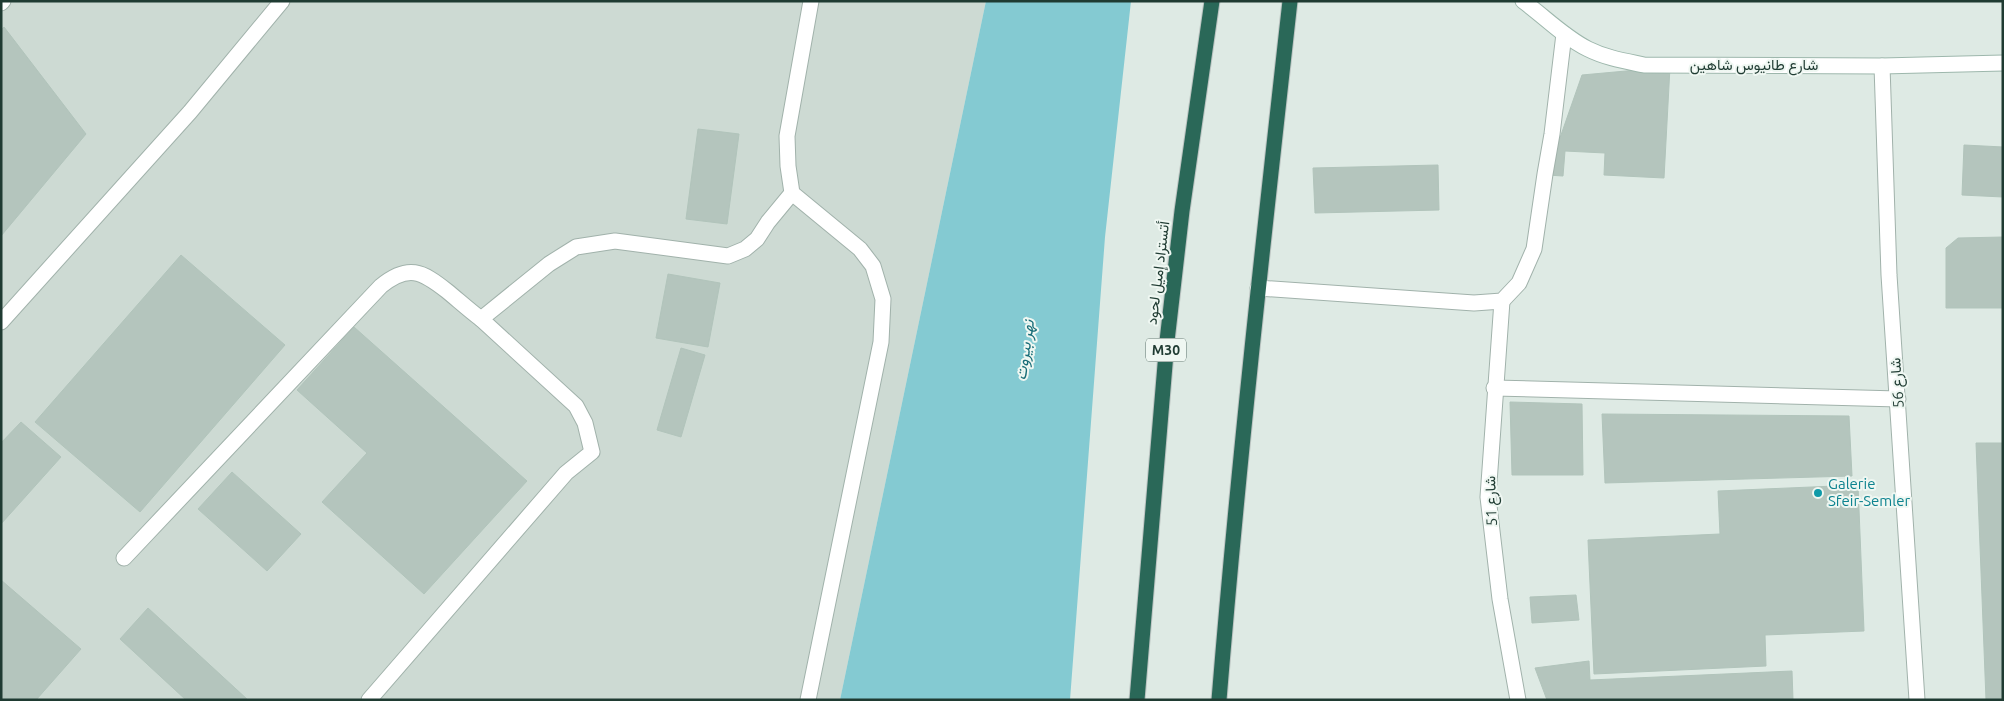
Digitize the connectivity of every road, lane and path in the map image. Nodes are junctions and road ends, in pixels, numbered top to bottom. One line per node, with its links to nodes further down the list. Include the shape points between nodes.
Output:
1 (282, 1): 13 (street, via 190,112)
2 (812, 1): 9 (street, via 787,136)
3 (1212, 1): 19 (highway, أتستراد إميل لحود / M30, via 1167,341)
4 (1290, 1): 10 (highway)
5 (1523, 1): 6 (street, شارع طانيوس شاهين)
6 (1564, 34): 8 (street, شارع طانيوس شاهين, via 1588,49 1644,65); 11 (street, via 1534,249 1519,283)
7 (2003, 63): 8 (street, شارع طانيوس شاهين)
8 (1882, 66): 15 (street, شارع 56, via 1889,276)
9 (792, 193): 12 (street, via 757,239 728,256 615,241 576,247 549,264); 18 (street, via 860,249 873,266 883,299 881,342)
10 (1258, 288): 11 (street, via 1474,303); 20 (highway)
11 (1502, 301): 14 (street, شارع 51)
12 (481, 319): 16 (street, via 419,272 393,276); 17 (street, via 576,406 585,423 592,452 566,472)
13 (1, 322)
14 (1494, 388): 15 (street); 21 (street, شارع 51, via 1488,497 1500,599)
15 (1898, 399): 22 (street, شارع 56)
16 (124, 558)
17 (369, 700)
18 (808, 700)
19 (1137, 700)
20 (1219, 700)
21 (1518, 700)
22 (1916, 700)

